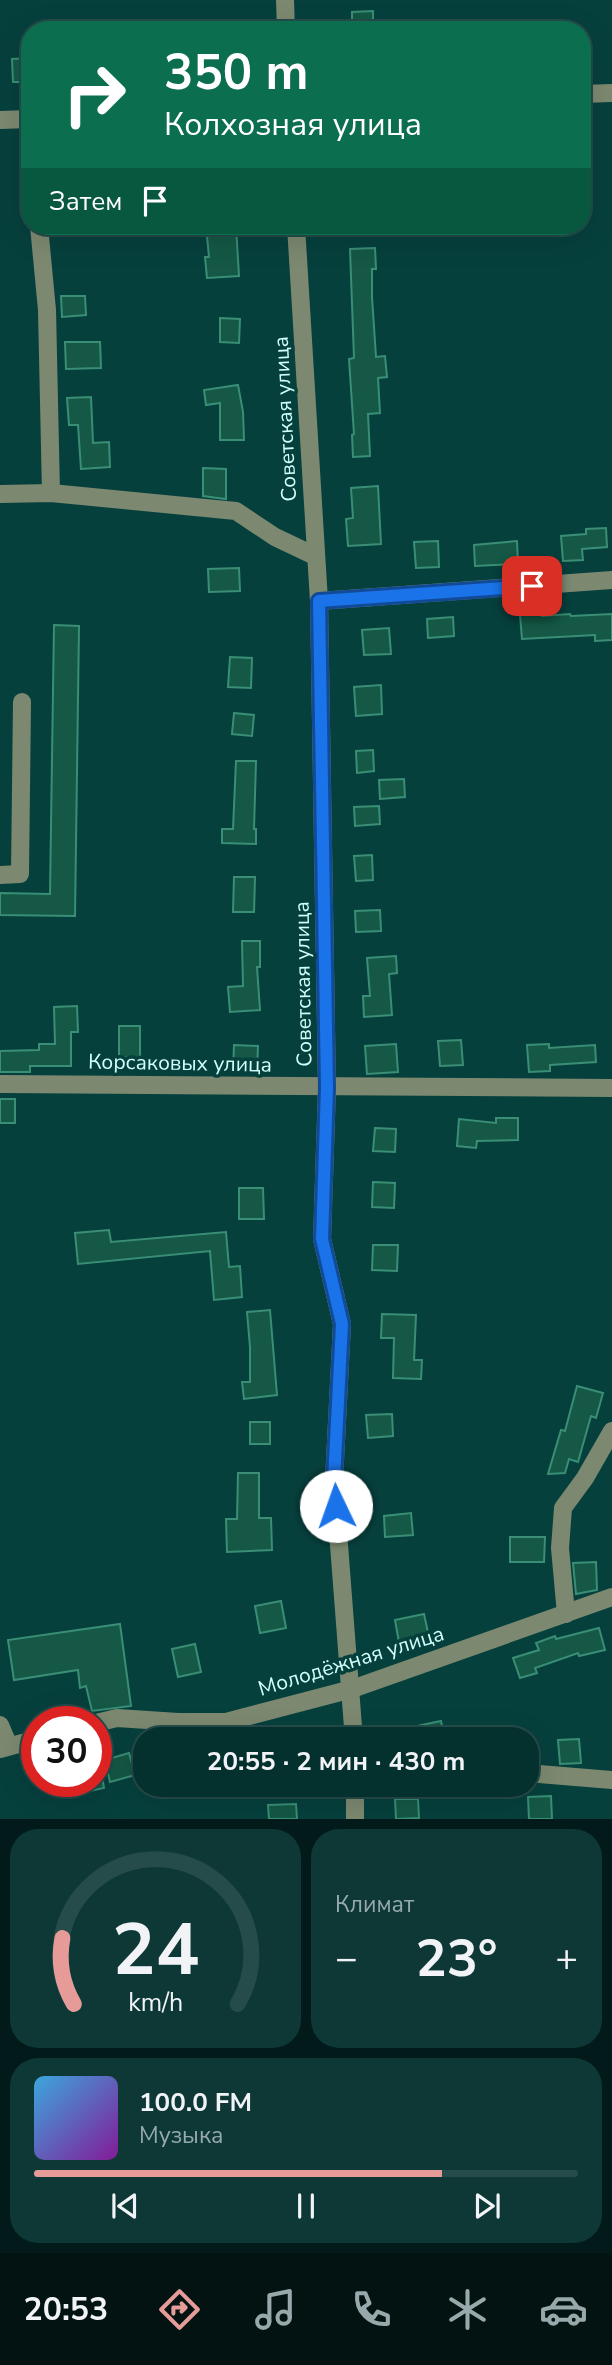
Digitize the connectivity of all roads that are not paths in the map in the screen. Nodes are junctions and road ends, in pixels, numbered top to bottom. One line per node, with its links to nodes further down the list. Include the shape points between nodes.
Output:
1 (285, 0): 2 (street)
2 (286, 21)
3 (612, 93): 4 (street)
4 (591, 94)
5 (0, 120): 6 (street)
6 (21, 120)
7 (40, 235): 10 (street, via 47,310)
8 (297, 235): 11 (street, Советская улица)
9 (0, 494): 10 (street)
10 (51, 494): 11 (street, via 236,511)
11 (315, 556): 13 (street, Советская улица)
12 (612, 580): 13 (street)
13 (319, 601): 17 (street, Советская улица)
14 (22, 702): 15 (street, via 20,874)
15 (0, 875)
16 (0, 1084): 17 (street, Корсаковых улица)
17 (327, 1088): 18 (street, Корсаковых улица); 22 (street, Советская улица, via 322,1239 342,1324 334,1480)
18 (612, 1088)
19 (612, 1431): 21 (street, via 563,1508 560,1548)
20 (612, 1597): 21 (street, Молодёжная улица)
21 (566, 1614): 22 (street, Молодёжная улица)
22 (352, 1689): 23 (street, Молодёжная улица, via 226,1722); 25 (street, Советская улица)
23 (112, 1719)
24 (0, 1725): 26 (street)
25 (355, 1727)
26 (5, 1747)
27 (539, 1774): 28 (street)
28 (612, 1780)
29 (355, 1797): 30 (street)
30 (355, 1819)

